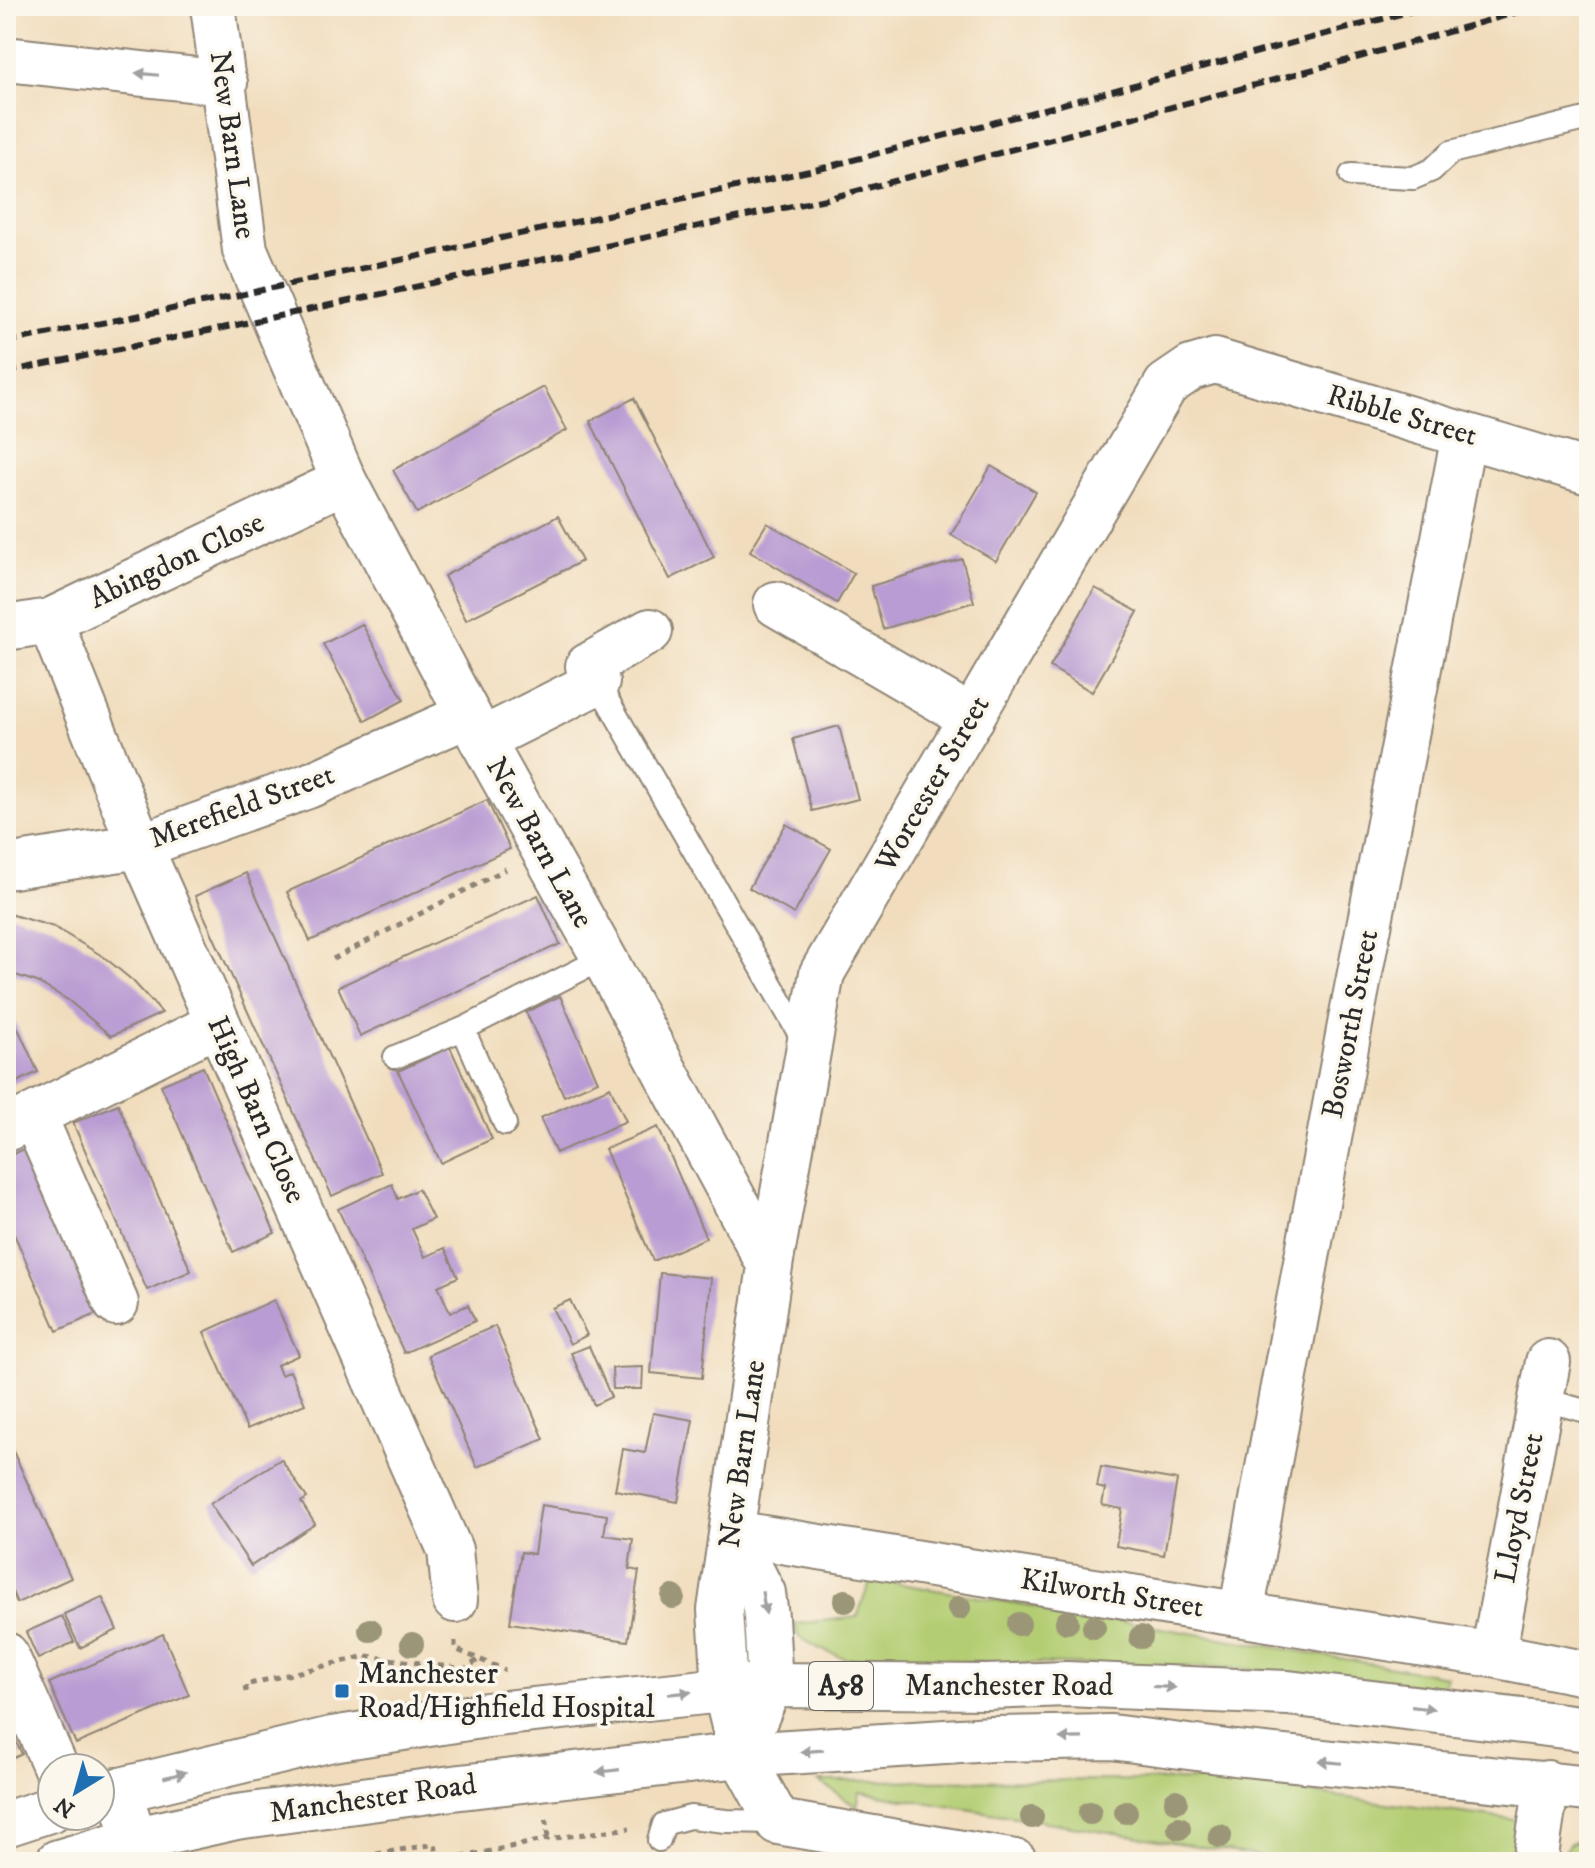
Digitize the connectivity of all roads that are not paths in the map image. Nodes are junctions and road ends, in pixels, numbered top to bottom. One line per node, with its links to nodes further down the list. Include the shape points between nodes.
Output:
1 (213, 6): 3 (main road, New Barn Lane)
2 (6, 59): 3 (main road, one-way to 2)
3 (225, 83): 9 (main road, New Barn Lane, via 245,250)
4 (1589, 118): 5 (lane, via 1451,152 1432,170 1413,178)
5 (1351, 175)
6 (1215, 361): 7 (main road, Ribble Street); 15 (main road, Worcester Street, via 1191,368 1166,385)
7 (1464, 435): 8 (main road, Ribble Street); 32 (main road, Bosworth Street)
8 (1589, 472)
9 (344, 481): 11 (main road, Abingdon Close); 16 (main road, New Barn Lane)
10 (776, 604): 15 (main road)
11 (50, 621): 12 (main road, Abingdon Close); 17 (main road, High Barn Close)
12 (6, 628)
13 (650, 631): 14 (main road, via 588,666)
14 (597, 682): 16 (main road, Merefield Street); 22 (lane)
15 (972, 718): 22 (main road, Worcester Street, via 822,973)
16 (475, 727): 17 (main road, Merefield Street); 19 (main road, New Barn Lane)
17 (140, 846): 18 (main road, Merefield Street); 20 (main road, High Barn Close)
18 (6, 867)
19 (604, 958): 21 (lane); 26 (main road, New Barn Lane)
20 (217, 1024): 24 (main road); 31 (main road, High Barn Close, via 450,1550)
21 (463, 1029): 23 (lane); 25 (lane)
22 (809, 1049): 26 (main road, Worcester Street)
23 (395, 1057)
24 (20, 1122): 27 (main road)
25 (505, 1124)
26 (770, 1266): 30 (main road, New Barn Lane)
27 (116, 1303)
28 (1544, 1381): 29 (lane); 34 (main road, Lloyd Street)
29 (1589, 1412)
30 (732, 1533): 32 (main road, Kilworth Street); 36 (main road, one-way to 36, via 763,1593); 37 (main road, New Barn Lane, via 720,1610)
31 (455, 1600)
32 (1241, 1614): 34 (main road, Kilworth Street)
33 (6, 1655): 39 (main road)
34 (1493, 1655): 35 (main road, Kilworth Street)
35 (1589, 1674)
36 (770, 1685): 37 (main road, Manchester Road / A58); 38 (main road, Manchester Road / A58, one-way to 38, via 1066,1684 1288,1693); 40 (main road)
37 (725, 1689): 40 (main road, New Barn Lane); 43 (main road, Manchester Road / A58, one-way to 37, via 332,1739 487,1715)
38 (1589, 1729)
39 (49, 1752)
40 (741, 1755): 41 (main road, Manchester Road / A58, one-way to 40, via 1111,1737); 46 (main road); 49 (main road, Manchester Road / A58, one-way to 49, via 236,1817)
41 (1547, 1783): 42 (main road, Manchester Road / A58); 52 (main road)
42 (1589, 1789)
43 (116, 1790)
44 (116, 1806): 49 (main road)
45 (36, 1814): 47 (main road)
46 (778, 1822): 48 (lane, via 690,1817); 51 (main road)
47 (6, 1824)
48 (661, 1832)
49 (138, 1851): 50 (main road, Manchester Road / A58)
50 (58, 1862)
51 (1015, 1862)
52 (1535, 1862)

